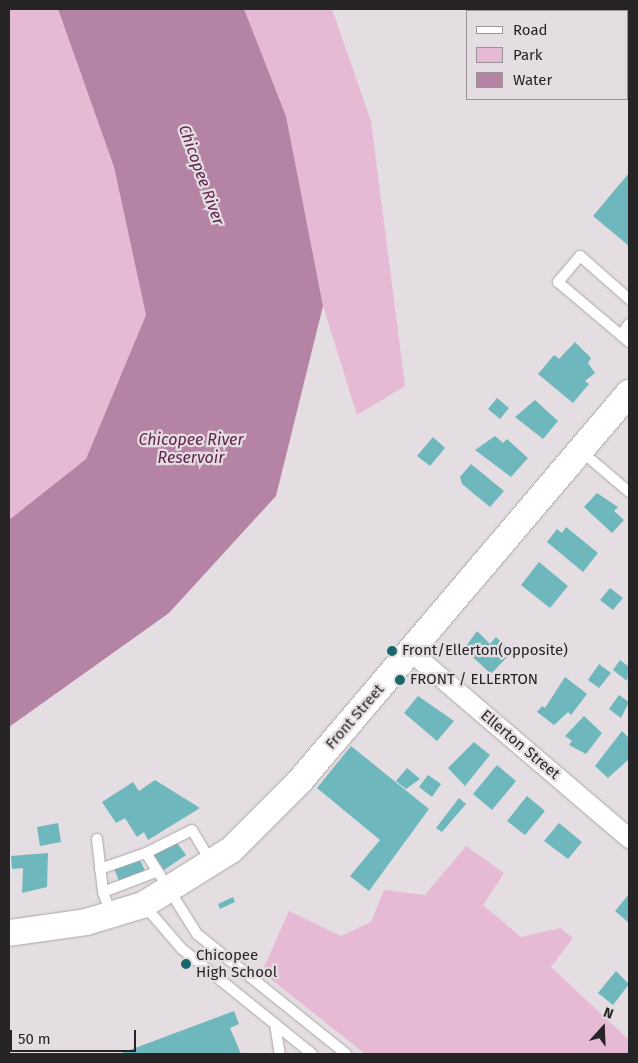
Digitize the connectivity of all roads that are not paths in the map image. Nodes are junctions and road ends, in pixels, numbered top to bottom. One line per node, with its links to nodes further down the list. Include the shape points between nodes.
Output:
1 (629, 298): 3 (lane, via 580,256 558,282)
2 (629, 324): 3 (lane)
3 (625, 339)
4 (629, 393): 5 (main road, Front Street)
5 (581, 451): 6 (lane); 7 (main road, Front Street)
6 (629, 492)
7 (411, 652): 8 (street, Ellerton Street); 11 (main road, Front Street, via 300,781)
8 (626, 828)
9 (97, 839): 12 (lane)
10 (146, 853): 11 (lane, via 192,830); 12 (lane); 13 (lane)
11 (213, 864): 13 (main road, Front Street)
12 (100, 870): 14 (lane)
13 (162, 882): 14 (lane); 15 (main road, Front Street); 20 (lane, via 197,934)
14 (107, 904): 15 (main road, Front Street); 16 (main road, Front Street)
15 (143, 905): 17 (lane, via 182,949)
16 (9, 933)
17 (275, 1024): 18 (lane); 19 (lane)
18 (280, 1054)
19 (312, 1054)
20 (346, 1054)

